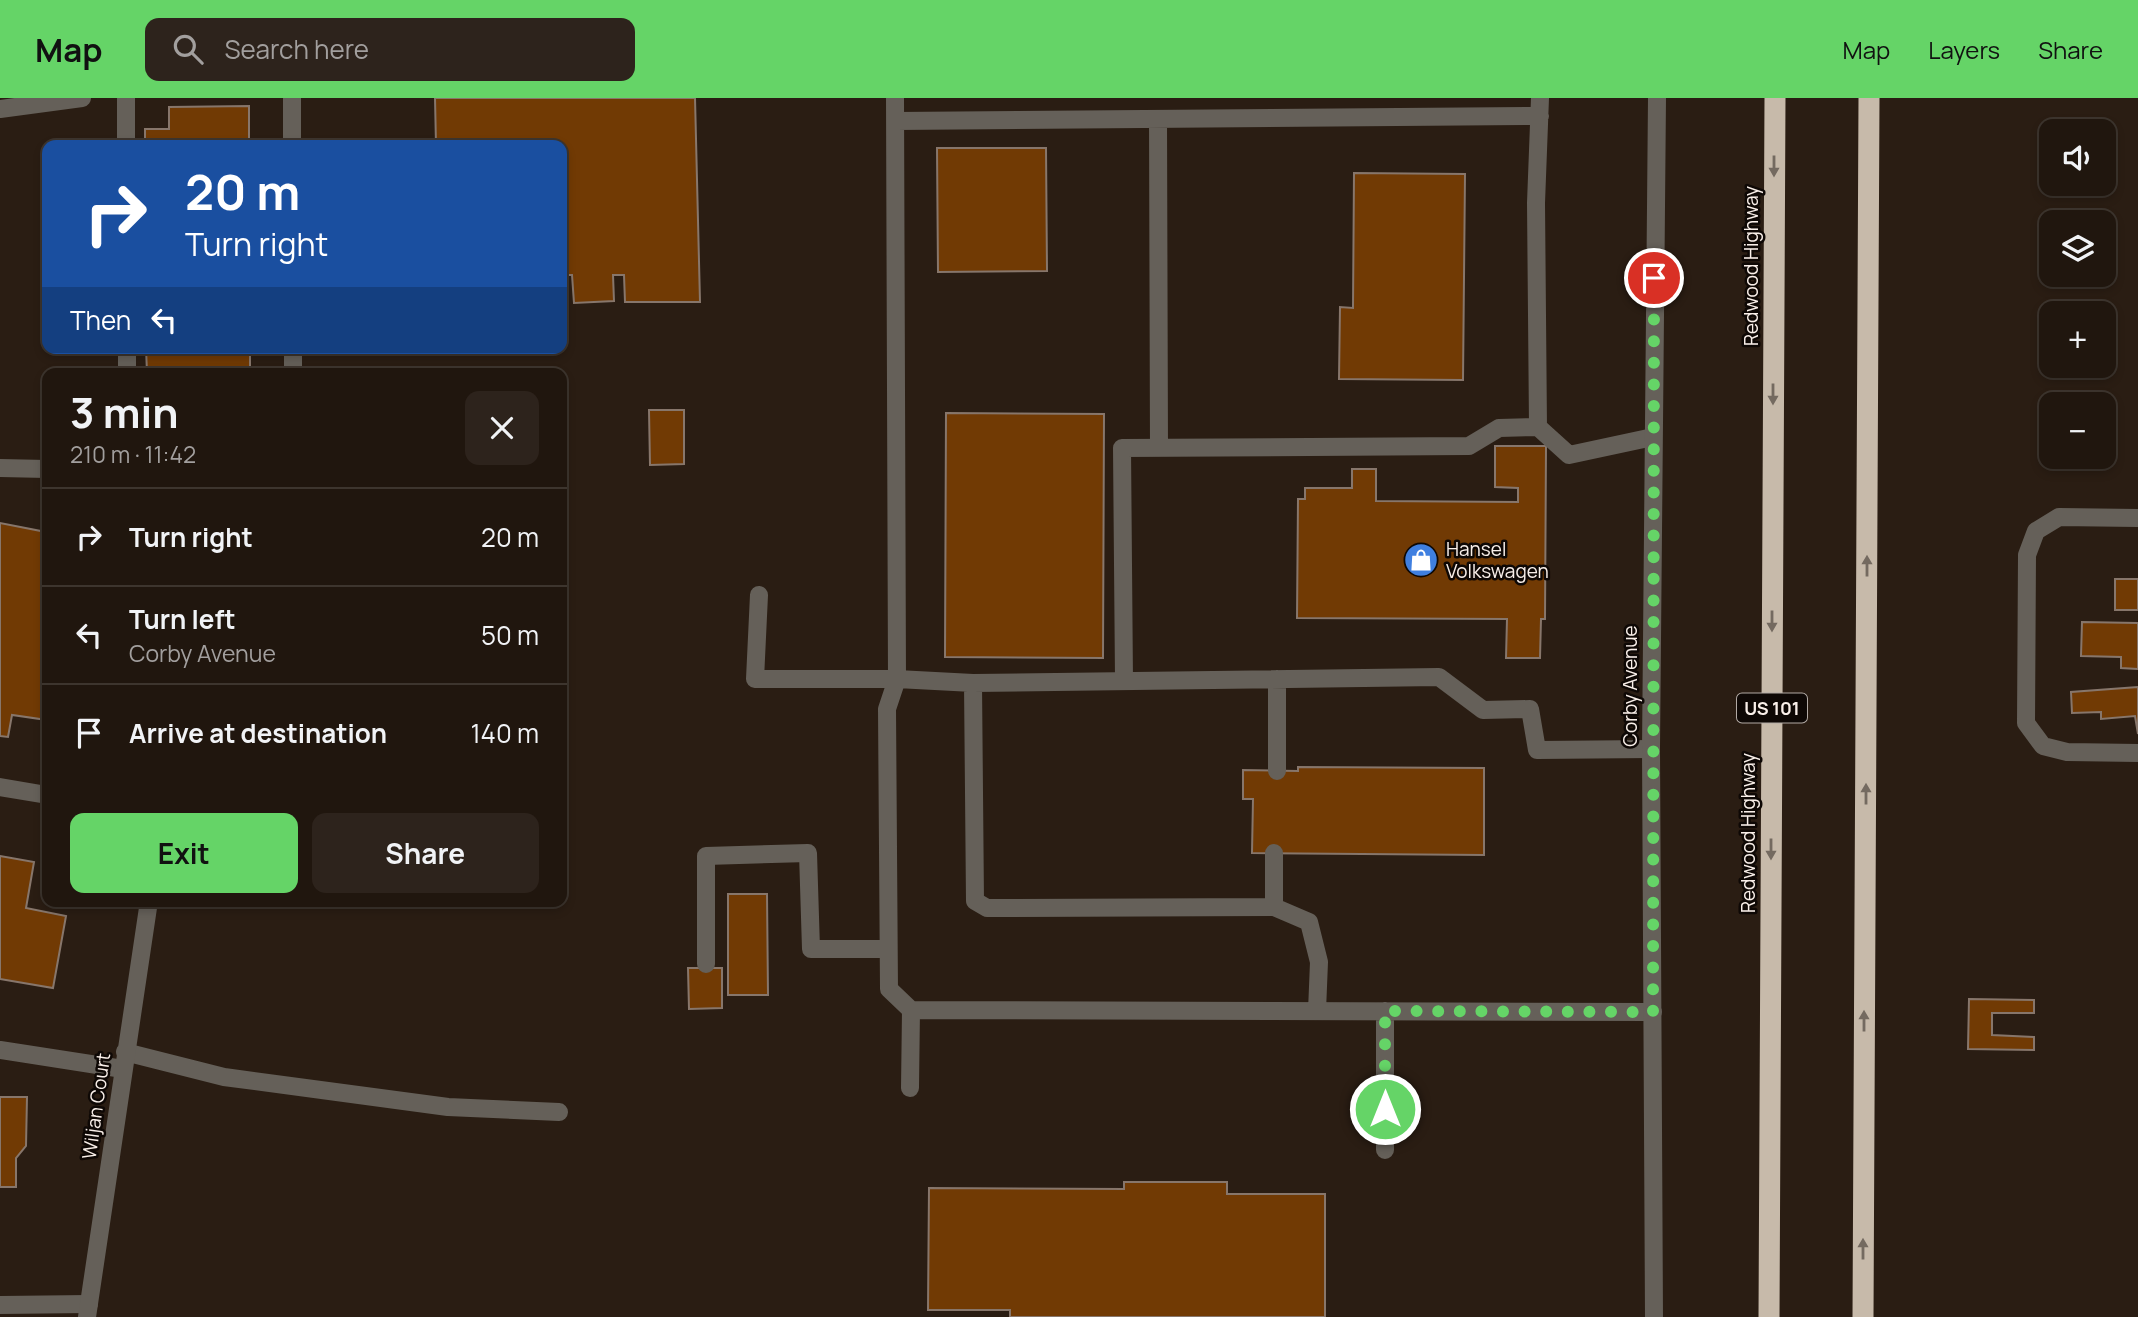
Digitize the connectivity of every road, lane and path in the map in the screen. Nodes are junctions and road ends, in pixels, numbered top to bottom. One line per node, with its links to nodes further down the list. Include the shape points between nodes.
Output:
1 (82, 98): 9 (street)
2 (126, 98): 12 (street)
3 (292, 98): 13 (street)
4 (895, 98): 11 (street)
5 (1657, 98): 17 (street, Corby Avenue)
6 (1775, 98): 49 (highway, Redwood Highway / US 101, one-way to 49)
7 (1869, 98): 50 (highway, one-way to 7)
8 (1540, 107): 10 (street); 16 (street)
9 (0, 109)
10 (1158, 119): 11 (street); 18 (street)
11 (896, 121): 23 (street)
12 (126, 140)
13 (292, 140)
14 (127, 354): 15 (street)
15 (127, 367)
16 (1538, 427): 17 (street, via 1569,455); 18 (street, via 1499,428 1469,446)
17 (1653, 437): 27 (street, Corby Avenue)
18 (1159, 448): 25 (street, via 1122,448)
19 (0, 468): 20 (street)
20 (42, 469)
21 (2138, 518): 28 (street, via 2059,517 2036,531 2027,555 2026,709 2026,723 2043,746 2067,752)
22 (760, 595): 23 (street, via 755,679)
23 (897, 679): 26 (street); 35 (street, via 887,709)
24 (1277, 679): 25 (street); 27 (street, via 1439,677 1483,710 1530,709 1537,750); 29 (street)
25 (1124, 680): 26 (street)
26 (973, 683): 34 (street, via 975,901 987,908)
27 (1651, 749): 40 (street, Corby Avenue)
28 (2138, 753)
29 (1277, 771)
30 (0, 787): 31 (street)
31 (42, 794)
32 (1274, 853): 34 (street)
33 (148, 907): 42 (street, Wiljan Court)
34 (1274, 907): 38 (street, via 1309,922 1319,962)
35 (888, 949): 36 (street, via 811,949 808,853 706,856); 37 (street, via 890,989)
36 (706, 964)
37 (911, 1010): 38 (street); 43 (street)
38 (1317, 1011): 39 (street)
39 (1385, 1011): 40 (street); 45 (street)
40 (1653, 1012): 48 (street, Corby Avenue)
41 (0, 1050): 42 (street)
42 (124, 1061): 44 (street, via 448,1107); 47 (street, Wiljan Court)
43 (910, 1088)
44 (559, 1112)
45 (1385, 1150)
46 (0, 1305): 47 (street)
47 (88, 1310)
48 (1654, 1317)
49 (1769, 1317)
50 (1863, 1317)

